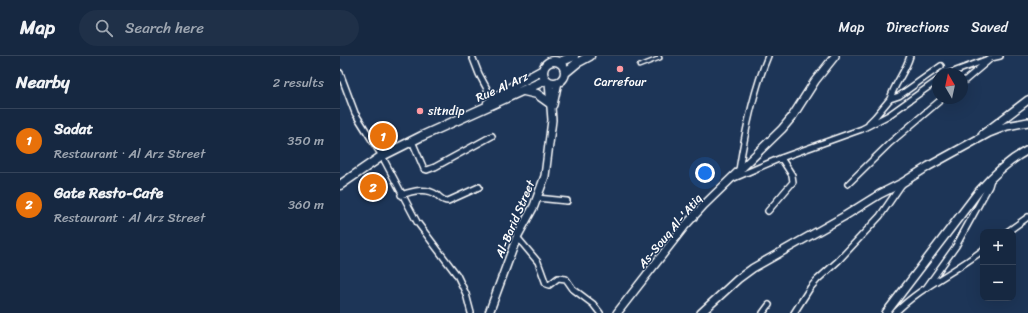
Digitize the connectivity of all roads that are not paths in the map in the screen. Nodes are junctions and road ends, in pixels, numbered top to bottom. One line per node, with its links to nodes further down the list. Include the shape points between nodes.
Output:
1 (472, 56): 23 (street)
2 (574, 56): 10 (main road)
3 (590, 56): 16 (main road)
4 (660, 56): 12 (lane, via 656,61)
5 (768, 56): 36 (street, via 748,120)
6 (835, 56): 36 (main road, As-Souq Al-'Atiq, via 792,117)
7 (910, 56): 22 (street)
8 (1000, 56): 9 (street)
9 (991, 58): 14 (street); 17 (street)
10 (558, 60): 11 (main road); 16 (main road)
11 (545, 63): 18 (main road, via 543,75); 23 (main road, Rue Al Arz)
12 (639, 66)
13 (941, 66): 22 (street, via 899,96)
14 (964, 68)
15 (340, 73): 34 (street, via 355,113)
16 (565, 73): 19 (main road)
17 (968, 78)
18 (548, 81): 19 (main road); 21 (main road, Rue Al Arz); 26 (main road, Al-Barid Street)
19 (558, 82): 26 (main road, Al-Barid Street)
20 (932, 84): 29 (street)
21 (524, 91): 26 (main road, via 534,92); 27 (main road, Rue Al Arz)
22 (890, 99): 29 (street)
23 (493, 100): 27 (main road, Rue Al Arz)
24 (1028, 100): 32 (main road)
25 (936, 104): 40 (street, via 890,143)
26 (552, 105): 44 (main road, Al-Barid Street, via 552,133 545,176)
27 (475, 112): 31 (main road)
28 (1028, 122): 32 (main road, via 999,129)
29 (862, 129): 35 (street)
30 (492, 136): 31 (street, via 427,170 424,169)
31 (412, 141): 34 (main road)
32 (971, 144): 39 (main road)
33 (1028, 150): 37 (main road)
34 (382, 156): 41 (main road); 43 (street)
35 (781, 158): 38 (street); 46 (street, via 792,175 792,182)
36 (739, 172): 38 (main road, As-Souq Al-'Atiq)
37 (992, 176): 51 (street, via 956,246); 60 (main road)
38 (731, 179): 56 (main road, As-Souq Al-'Atiq, via 684,227)
39 (902, 183): 57 (main road, via 753,268 721,293); 59 (street, via 880,216 817,280)
40 (848, 184)
41 (340, 185)
42 (479, 187): 43 (street, via 448,201 425,190)
43 (401, 195): 53 (street, via 417,222 457,275)
44 (537, 198): 45 (street); 49 (main road, Al-Barid Street)
45 (567, 201)
46 (768, 211)
47 (1028, 217): 48 (street)
48 (1011, 229)
49 (518, 237): 54 (main road, Al-Barid Street); 55 (street, via 538,262 546,284 558,278 566,279 573,289 594,304)
50 (980, 252): 51 (street)
51 (926, 288): 61 (street)
52 (769, 305): 58 (street)
53 (471, 313)
54 (489, 313)
55 (600, 313)
56 (617, 313)
57 (701, 313)
58 (763, 313)
59 (794, 313)
60 (886, 313)
61 (895, 313)

